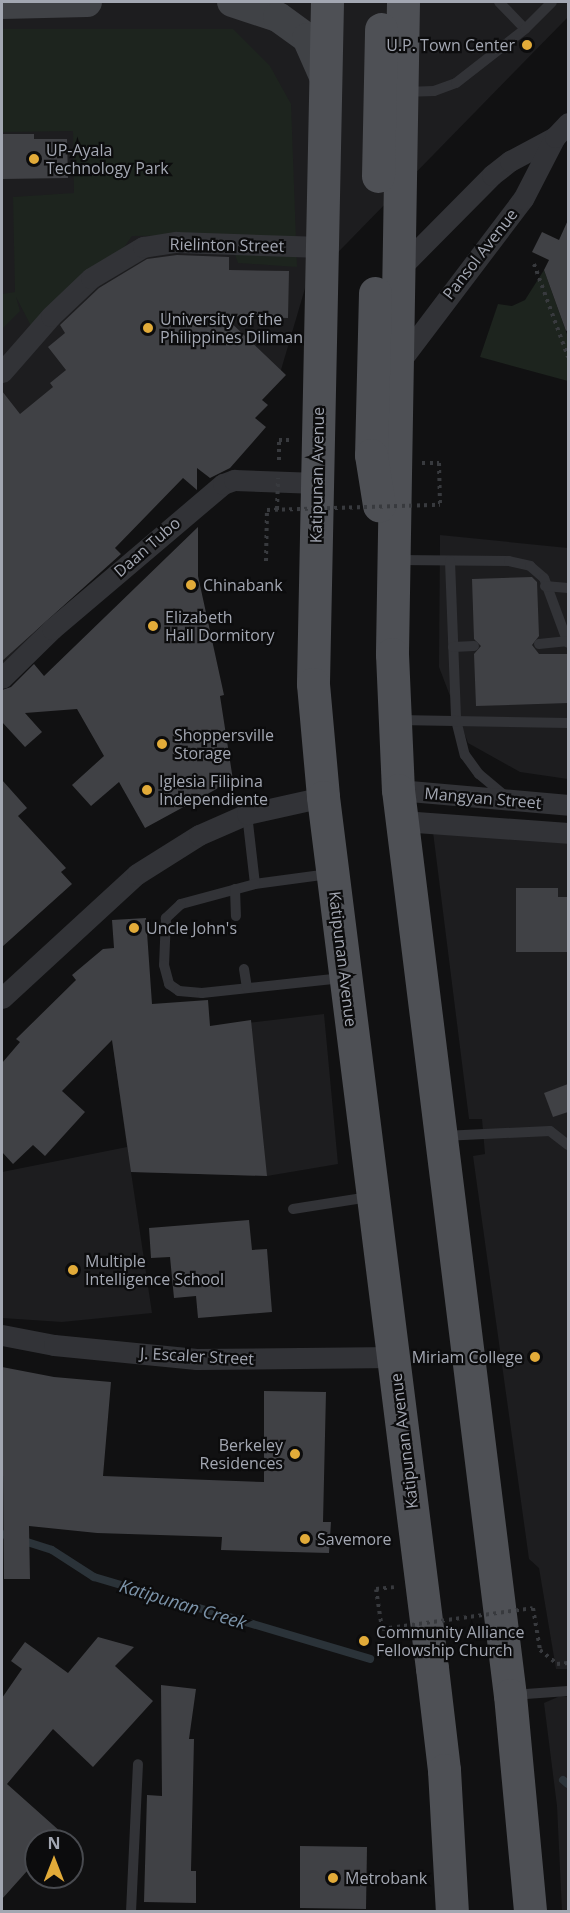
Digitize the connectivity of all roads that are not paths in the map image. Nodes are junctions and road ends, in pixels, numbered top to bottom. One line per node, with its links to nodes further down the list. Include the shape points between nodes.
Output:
1 (87, 2): 8 (main road)
2 (232, 2): 10 (main road, via 278,17 307,38)
3 (327, 2): 10 (main road, Katipunan Avenue)
4 (381, 2): 18 (main road, via 371,455 374,491)
5 (403, 2): 11 (main road)
6 (499, 2): 9 (lane)
7 (552, 2): 9 (lane)
8 (2, 4)
9 (525, 29): 11 (lane, via 456,83 434,91)
10 (326, 81): 13 (main road, Katipunan Avenue)
11 (404, 92): 14 (main road)
12 (562, 130): 14 (street, Pansol Avenue, via 492,175); 15 (street, Pansol Avenue, via 523,199)
13 (322, 248): 16 (street, Rielinton Street, via 176,243 143,247 91,278); 17 (main road, Katipunan Avenue)
14 (397, 271): 15 (main road)
15 (397, 366): 18 (main road)
16 (2, 372)
17 (318, 483): 26 (street, Daan Tubo, via 234,480 215,489); 30 (main road, Katipunan Avenue, via 313,684)
18 (393, 554): 19 (lane); 27 (main road)
19 (450, 561): 20 (lane, via 509,561 530,566 538,571); 25 (lane)
20 (545, 586): 21 (lane); 22 (lane)
21 (568, 588)
22 (567, 642): 23 (lane)
23 (539, 644)
24 (474, 646): 25 (lane)
25 (453, 647): 28 (lane)
26 (2, 678)
27 (394, 720): 28 (lane); 33 (main road)
28 (456, 720): 29 (lane); 31 (lane, via 465,755 479,774)
29 (568, 723)
30 (323, 797): 34 (street); 36 (main road, Katipunan Avenue)
31 (510, 800): 32 (street, Mangyan Street); 33 (street, Mangyan Street)
32 (568, 805)
33 (400, 806): 35 (street, Mangyan Street); 44 (main road)
34 (247, 814): 37 (lane); 43 (street, via 199,835 137,874)
35 (568, 833)
36 (333, 874): 37 (lane); 41 (main road, Katipunan Avenue)
37 (255, 884): 38 (lane)
38 (235, 889): 39 (lane); 42 (lane, via 200,896 172,909 166,918 164,965 169,984 178,991)
39 (236, 916)
40 (244, 969): 42 (lane)
41 (346, 977): 42 (lane); 46 (main road, Katipunan Avenue)
42 (247, 988)
43 (2, 998)
44 (443, 1136): 45 (lane, via 550,1131); 51 (main road)
45 (568, 1145)
46 (372, 1197): 47 (lane); 49 (main road, Katipunan Avenue)
47 (293, 1209)
48 (2, 1335): 49 (street, J. Escaler Street, via 54,1345 195,1359)
49 (394, 1357): 54 (main road, Katipunan Avenue, via 444,1770)
50 (568, 1691): 51 (lane)
51 (510, 1695): 55 (main road)
52 (138, 1764): 53 (lane)
53 (131, 1911)
54 (452, 1911)
55 (530, 1911)

